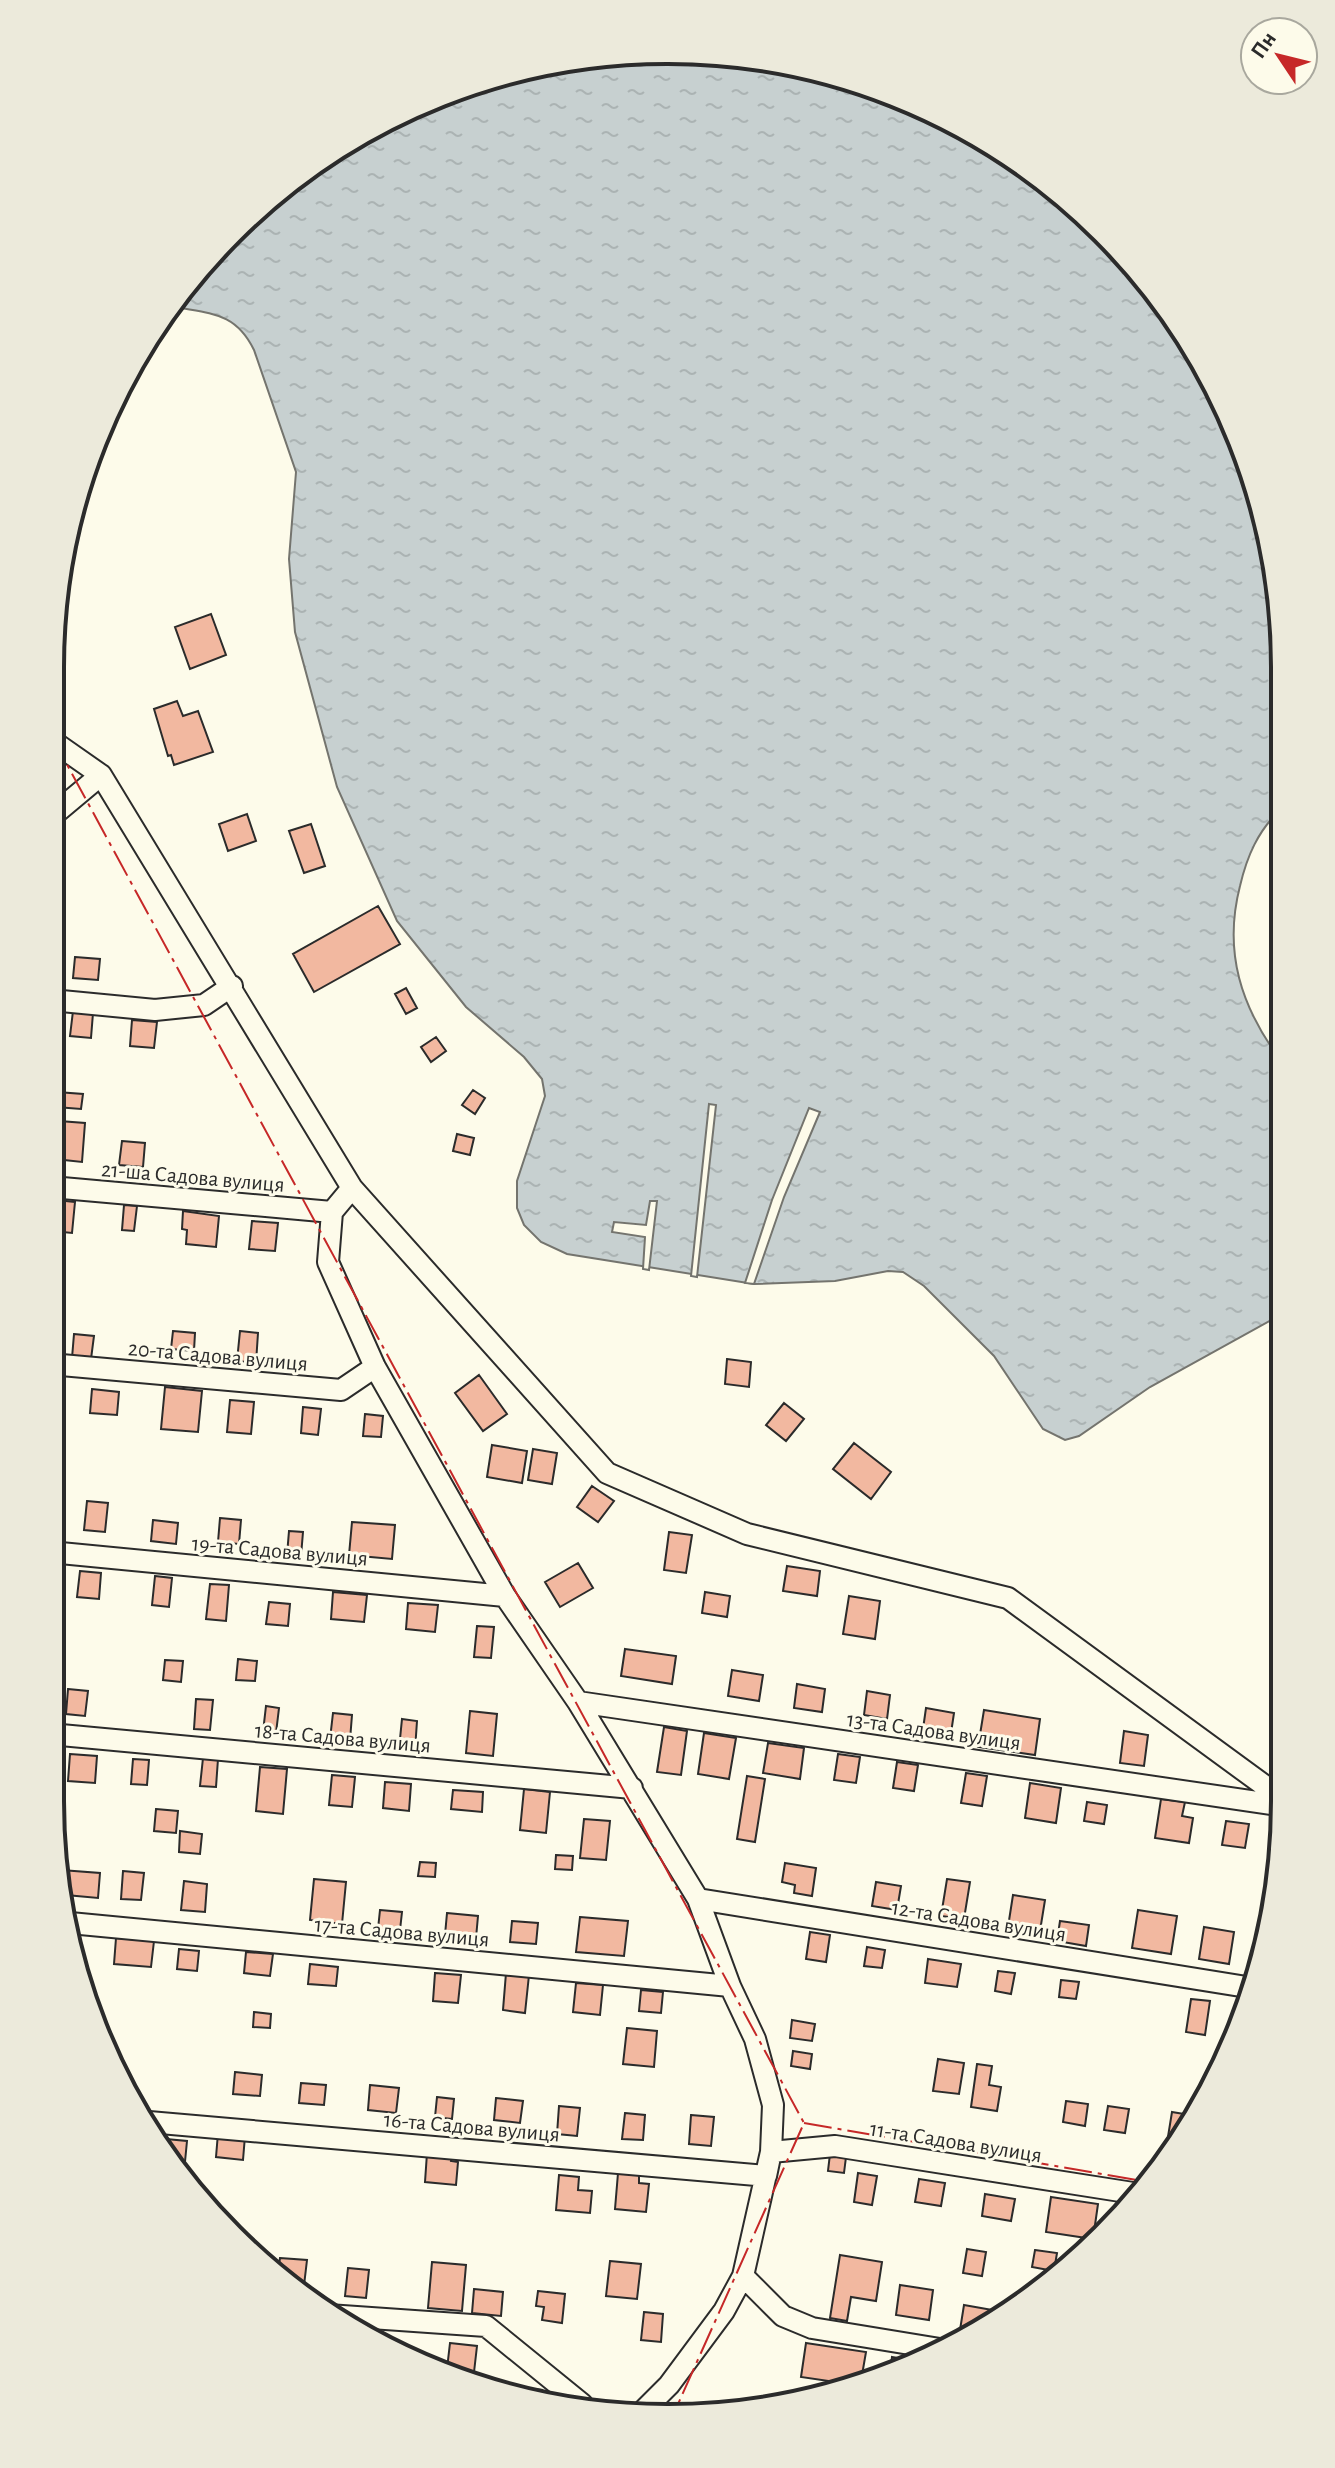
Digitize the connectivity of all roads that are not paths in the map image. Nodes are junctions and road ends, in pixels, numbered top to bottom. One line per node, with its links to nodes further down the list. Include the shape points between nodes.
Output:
1 (64, 749): 2 (street)
2 (101, 775): 3 (street); 4 (street)
3 (64, 806)
4 (232, 986): 5 (street, via 204,1005 155,1010); 7 (street)
5 (64, 1001)
6 (64, 1188): 8 (street, 21-ша Садова вулиця)
7 (352, 1188): 8 (street); 16 (street, via 607,1473 747,1534 1008,1598)
8 (332, 1212): 10 (street, via 328,1262)
9 (64, 1365): 10 (street, 20-та Садова вулиця, via 341,1390)
10 (375, 1367): 12 (street)
11 (64, 1553): 12 (street, 19-та Садова вулиця)
12 (505, 1596): 13 (street)
13 (578, 1702): 15 (street); 17 (street, 13-та Садова вулиця)
14 (64, 1735): 15 (street, 18-та Садова вулиця)
15 (632, 1788): 18 (street)
16 (1271, 1793)
17 (1271, 1801)
18 (698, 1899): 20 (street); 21 (street, 12-та Садова вулиця)
19 (77, 1924): 20 (street, 17-та Садова вулиця)
20 (730, 1986): 23 (street, via 755,2039 773,2105)
21 (1241, 1986)
22 (158, 2123): 24 (street, 16-та Садова вулиця)
23 (771, 2152): 24 (street); 25 (street, 11-та Садова вулиця, via 835,2146)
24 (766, 2176): 26 (street)
25 (1126, 2192)
26 (743, 2276): 28 (street, via 783,2316 812,2328); 30 (street, via 724,2311)
27 (356, 2317): 29 (street, via 486,2326)
28 (924, 2346)
29 (572, 2396)
30 (650, 2404)

